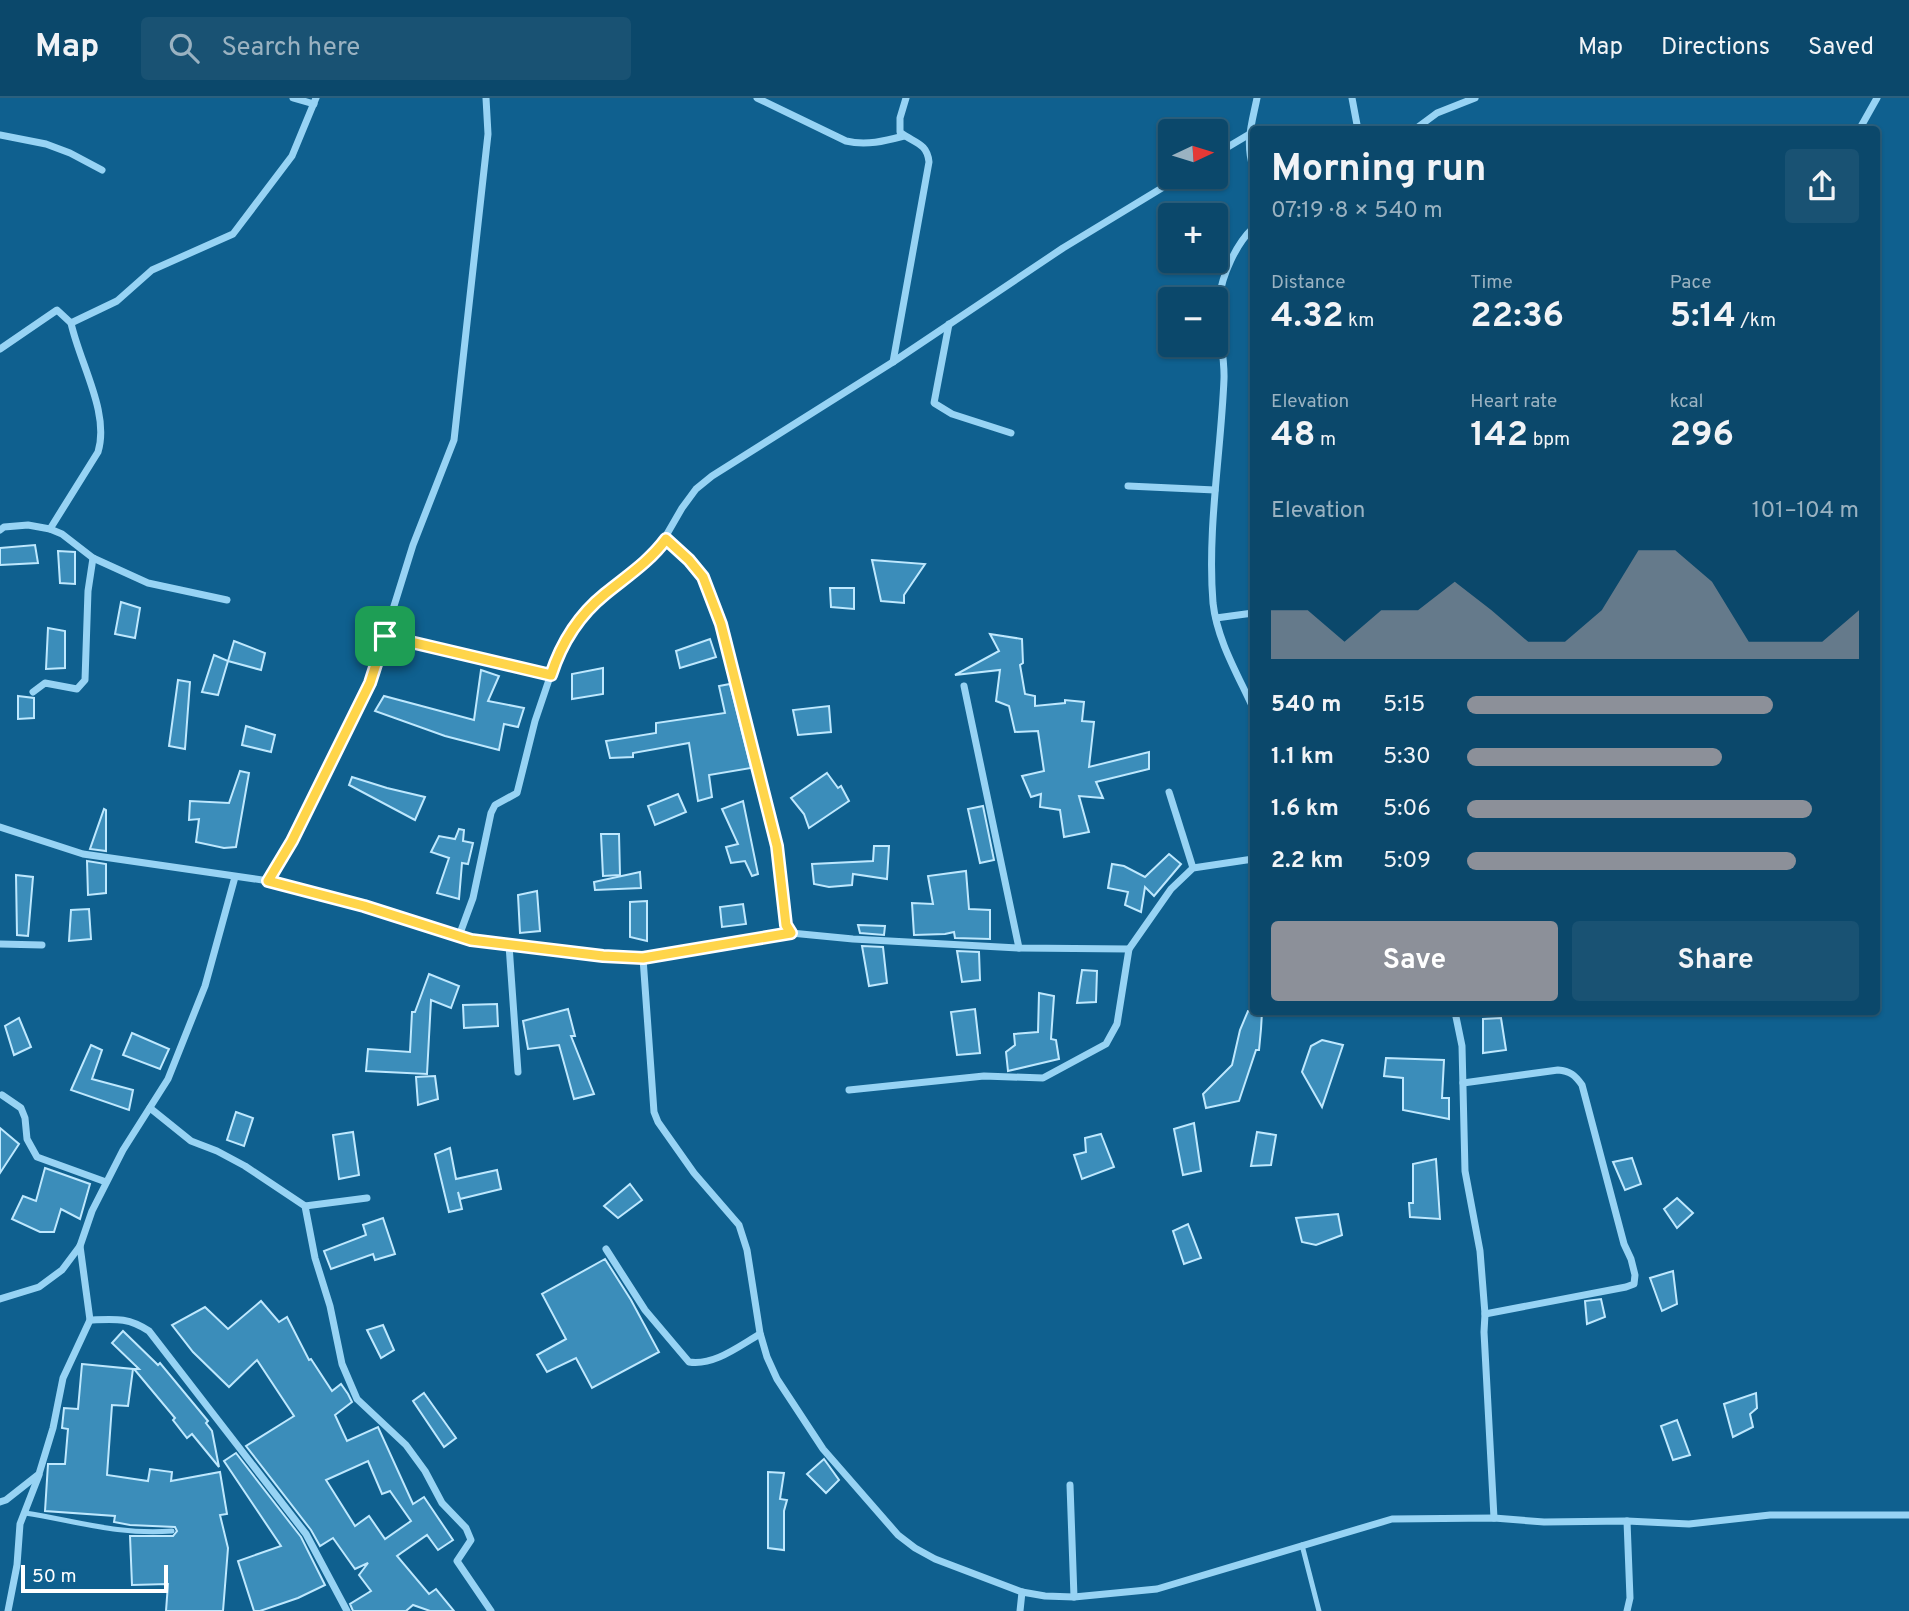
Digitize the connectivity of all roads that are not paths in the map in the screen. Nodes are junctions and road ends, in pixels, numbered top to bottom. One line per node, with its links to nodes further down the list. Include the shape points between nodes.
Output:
1 (293, 98): 9 (street)
2 (486, 98): 37 (street, via 488,134 454,440)
3 (757, 98): 17 (street, via 846,142 881,142)
4 (906, 98): 17 (street, via 899,127)
5 (1257, 98): 10 (street)
6 (1352, 98): 11 (street)
7 (1475, 98): 12 (street, via 1437,113)
8 (1877, 98): 13 (street)
9 (315, 101): 23 (street, via 292,156 233,234 152,270 117,301)
10 (1250, 126)
11 (1357, 126)
12 (1419, 126)
13 (1861, 126)
14 (1250, 127): 16 (street)
15 (0, 135): 20 (street, via 46,144)
16 (1248, 135): 18 (street); 19 (street)
17 (904, 136): 26 (street, via 924,146 929,162)
18 (1228, 147)
19 (1250, 157)
20 (102, 170)
21 (1160, 189): 24 (street)
22 (1250, 232): 29 (street, via 1239,245 1219,301 1224,377)
23 (71, 323): 25 (street, via 57,310); 30 (street, via 100,411 102,440)
24 (949, 324): 26 (street); 27 (street, via 934,403 952,414)
25 (0, 349)
26 (893, 362): 32 (street, via 712,476 690,499)
27 (1012, 433)
28 (1128, 486): 29 (street)
29 (1215, 490): 36 (street)
30 (50, 529): 31 (street, via 28,525); 33 (street)
31 (0, 530)
32 (666, 539): 38 (street, via 577,622); 48 (street, via 703,577 721,624 777,846 786,925)
33 (93, 558): 34 (street, via 148,583); 40 (street, via 85,680 78,689 45,683)
34 (227, 600)
35 (1250, 613): 36 (street)
36 (1216, 618): 41 (street)
37 (385, 636): 38 (lane); 47 (street, via 370,683)
38 (551, 675): 49 (street, via 517,793 495,805 491,813 472,898)
39 (964, 686): 53 (street)
40 (33, 692)
41 (1250, 701)
42 (1169, 792): 45 (street)
43 (0, 827): 46 (street, via 83,853)
44 (1250, 860): 45 (street)
45 (1193, 869): 54 (street, via 1171,889)
46 (234, 877): 47 (street); 61 (street, via 205,986 168,1079)
47 (268, 881): 49 (street)
48 (791, 933): 53 (street); 55 (street)
49 (458, 936): 52 (street)
50 (0, 944): 51 (street)
51 (42, 945)
52 (509, 945): 55 (street); 57 (street)
53 (1019, 948): 54 (street)
54 (1129, 949): 59 (street, via 1117,1024 1107,1044 1043,1078 984,1076)
55 (643, 958): 70 (street, via 654,1112 694,1173 739,1226)
56 (1456, 1015): 58 (street)
57 (518, 1072)
58 (1463, 1083): 68 (street, via 1465,1171 1480,1251); 68 (street, via 1558,1070 1576,1076 1635,1275 1634,1284 1626,1287)
59 (849, 1090)
60 (2, 1095): 62 (street, via 21,1108 27,1139 37,1157)
61 (150, 1108): 62 (street); 64 (street, via 191,1141 245,1166)
62 (106, 1182): 65 (street)
63 (367, 1198): 64 (street)
64 (305, 1206): 84 (street, via 342,1364 357,1399 406,1445 442,1503 466,1528 471,1540 457,1561)
65 (80, 1246): 67 (street, via 62,1270 38,1287); 69 (street)
66 (606, 1250): 70 (street, via 645,1310 690,1362 714,1359)
67 (0, 1299)
68 (1485, 1314): 76 (street)
69 (90, 1320): 71 (street, via 63,1378); 83 (street, via 119,1319 149,1331 306,1534)
70 (760, 1334): 80 (street, via 777,1379 823,1449 898,1535 935,1559)
71 (39, 1474): 73 (street); 74 (street)
72 (1070, 1485): 81 (street)
73 (0, 1502)
74 (25, 1513): 78 (lane, via 133,1533); 82 (street)
75 (1909, 1515): 77 (street, via 1770,1515 1689,1524)
76 (1494, 1518): 77 (street); 79 (street, via 1392,1519)
77 (1627, 1521): 87 (street)
78 (172, 1531)
79 (1302, 1545): 81 (street, via 1157,1589); 86 (lane)
80 (1022, 1592): 81 (street); 85 (street)
81 (1074, 1597)
82 (8, 1611)
83 (347, 1611)
84 (491, 1611)
85 (1020, 1611)
86 (1319, 1611)
87 (1627, 1611)

